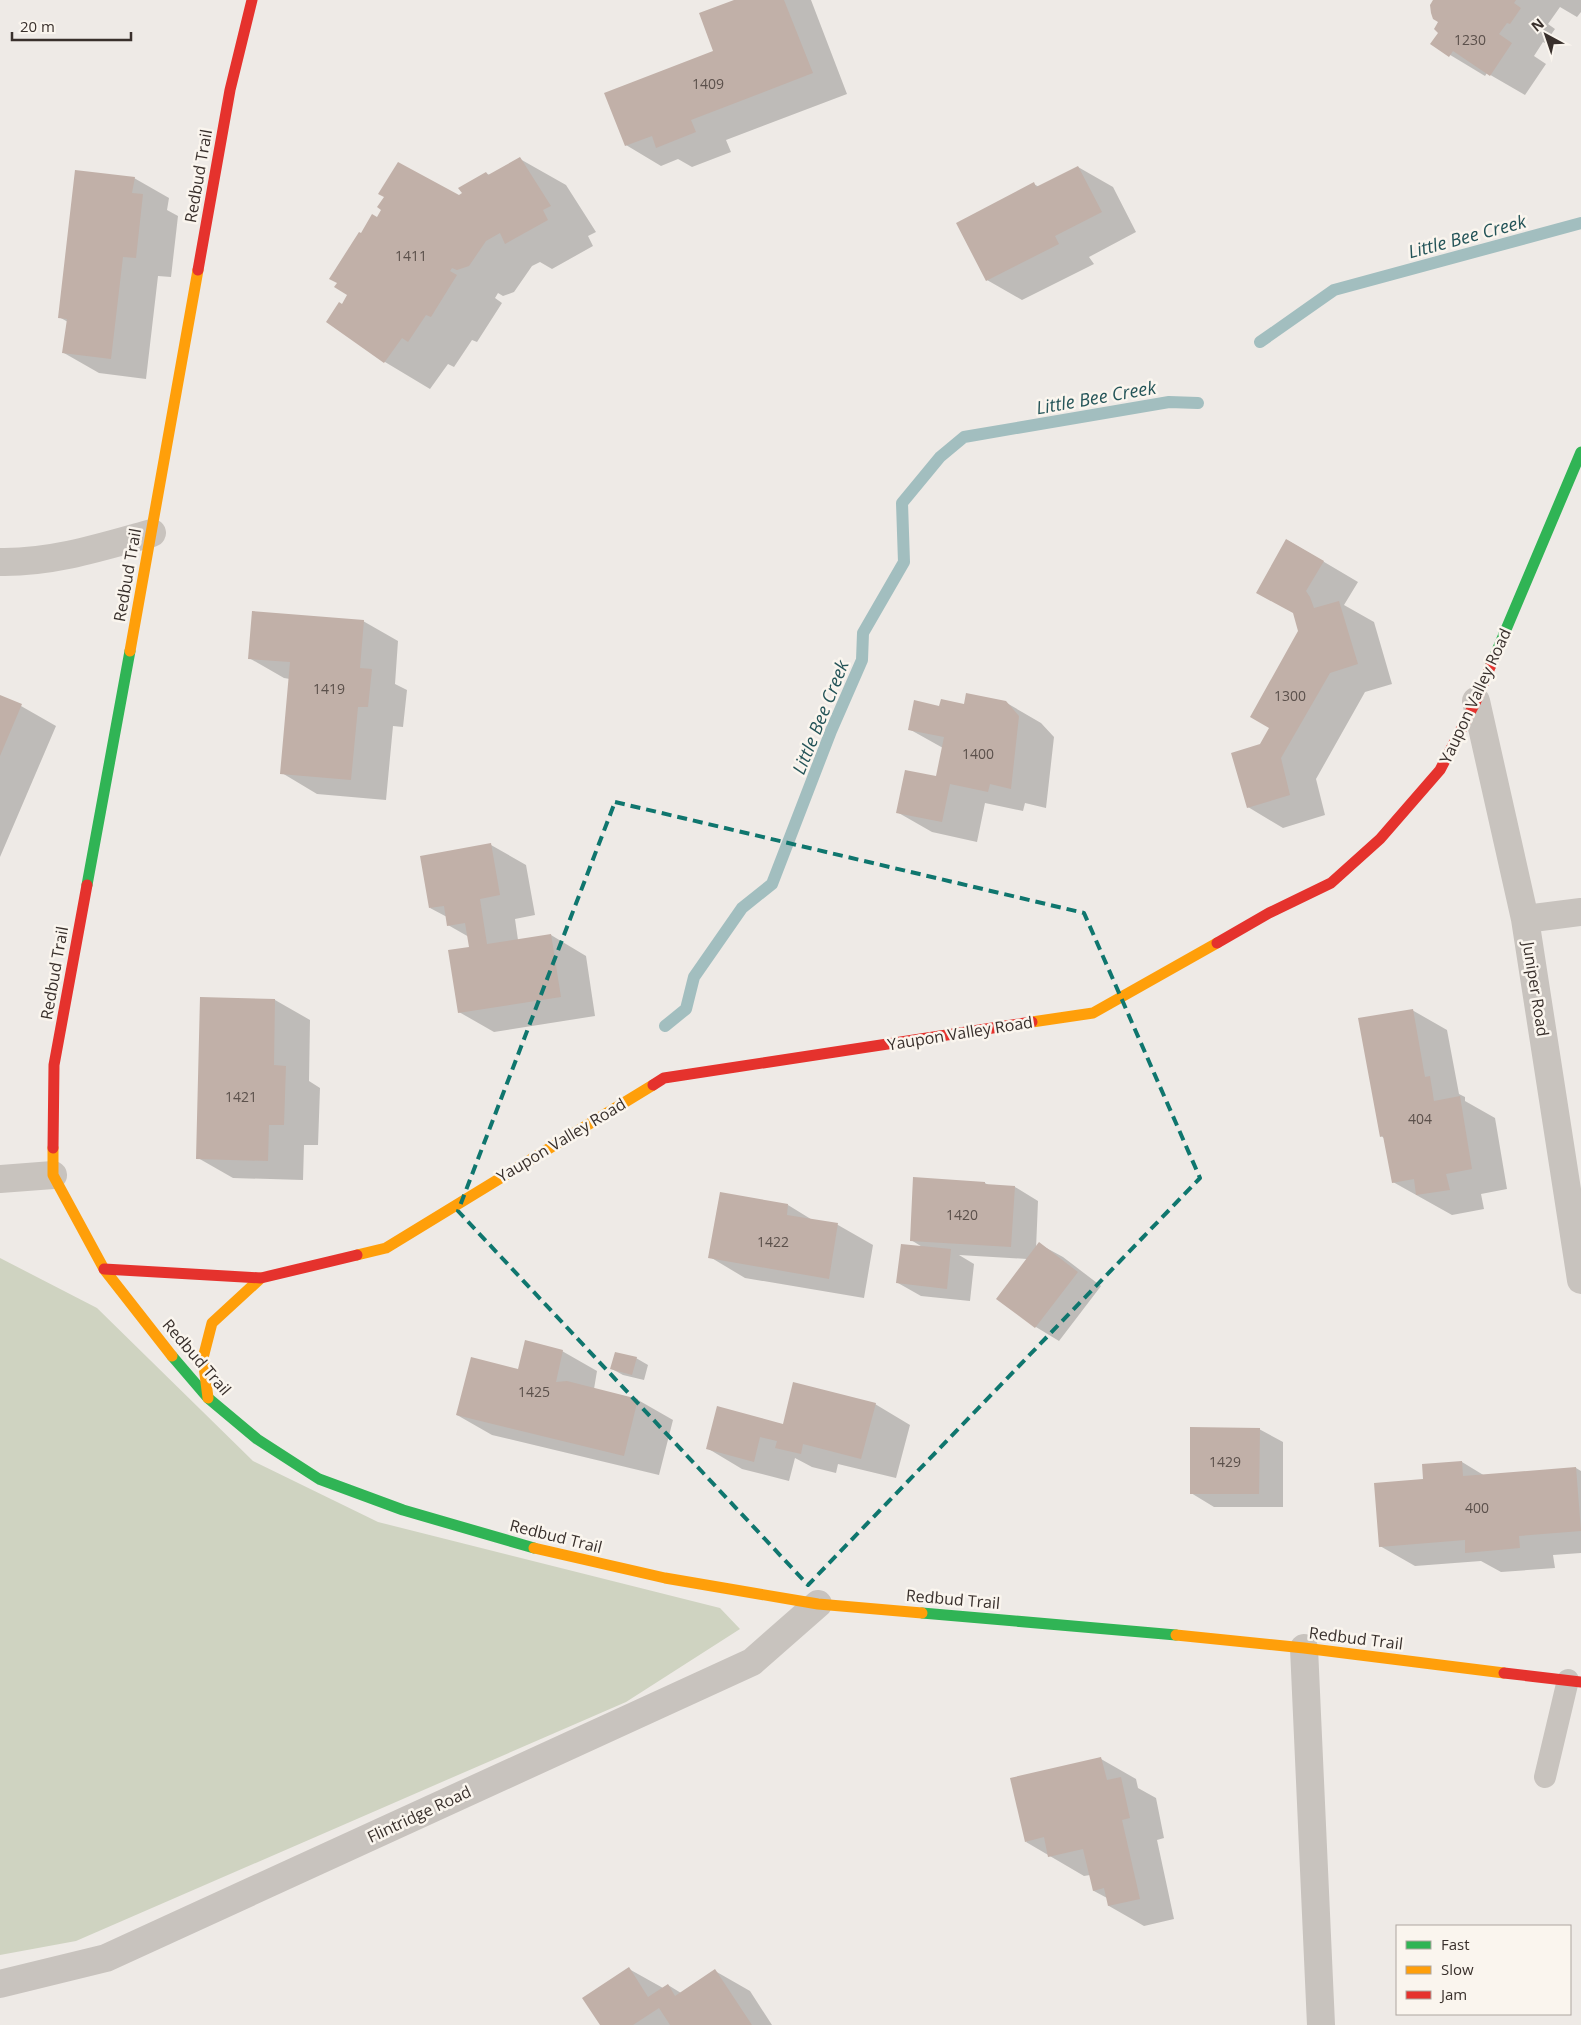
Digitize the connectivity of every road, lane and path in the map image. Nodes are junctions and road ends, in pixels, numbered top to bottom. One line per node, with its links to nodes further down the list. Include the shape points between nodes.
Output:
1 (252, 0): 3 (street, Redbud Trail, via 230,90)
2 (1581, 452): 5 (street, Yaupon Valley Road)
3 (152, 533): 4 (street, via 78,554); 8 (street, Redbud Trail, via 54,1065)
4 (0, 562)
5 (1476, 701): 7 (street, Juniper Road); 11 (street, Yaupon Valley Road, via 1440,770 1380,839 1332,883 1269,913 1093,1012 664,1078 386,1248)
6 (1581, 912): 7 (street)
7 (1525, 919): 12 (street, Juniper Road)
8 (53, 1175): 9 (street); 10 (street, Redbud Trail)
9 (0, 1179)
10 (104, 1269): 11 (street, Yaupon Valley Road); 13 (street, Redbud Trail)
11 (261, 1278): 13 (street, via 212,1323 203,1358)
12 (1581, 1280)
13 (208, 1398): 14 (street, Redbud Trail, via 257,1439 320,1479 403,1510 520,1545 646,1574)
14 (818, 1604): 15 (street, Redbud Trail); 18 (street, Flintridge Road, via 752,1662 106,1958)
15 (1304, 1648): 16 (street, Redbud Trail); 19 (street)
16 (1574, 1681): 17 (lane)
17 (1545, 1777)
18 (0, 1984)
19 (1321, 2025)

